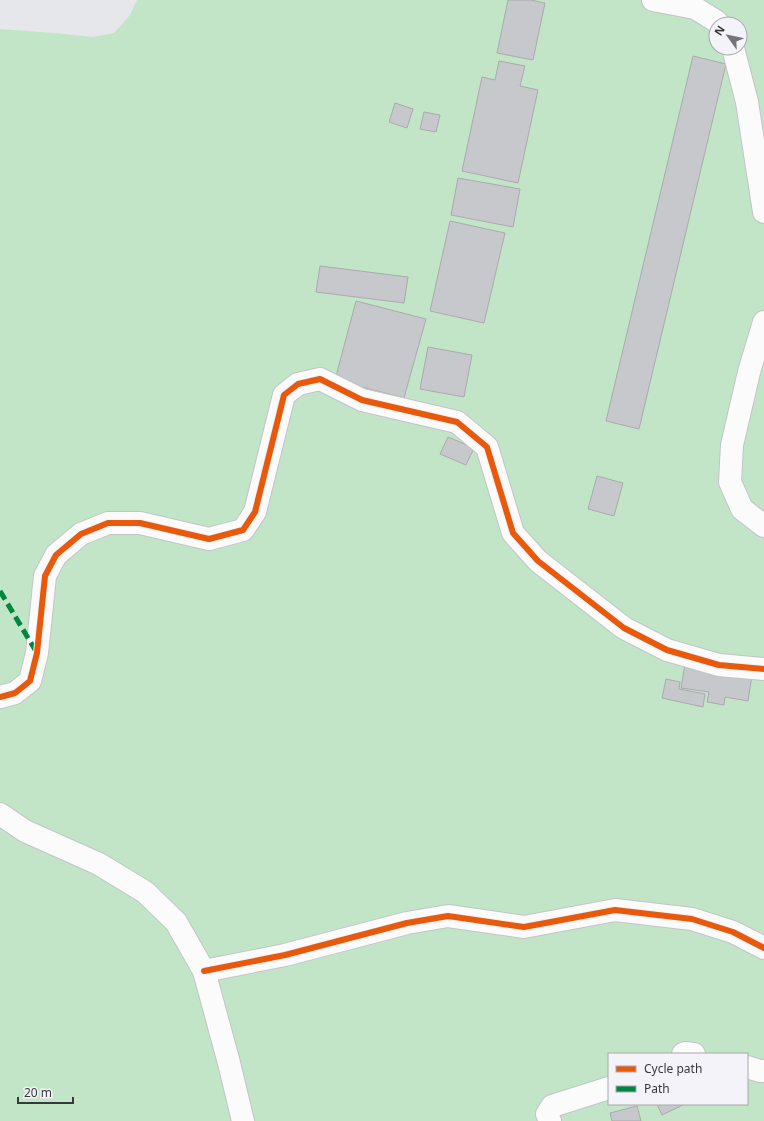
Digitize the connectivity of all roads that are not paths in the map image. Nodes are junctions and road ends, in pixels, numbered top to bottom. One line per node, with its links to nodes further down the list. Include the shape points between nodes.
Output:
1 (653, 0): 2 (street, via 695,8)
2 (708, 16)
3 (735, 56): 4 (street, via 747,102)
4 (764, 212)
5 (764, 322): 6 (street, via 732,445 730,482 742,509)
6 (764, 526)
7 (764, 669): 8 (street, via 719,665 668,650 624,628 538,561 512,533 487,447 458,422 362,400 320,379 298,384 284,395 255,512 243,530 209,539 140,523 108,523 81,534 56,555 45,576 37,653 30,682 15,693)
8 (0, 697)
9 (0, 814): 11 (street, via 25,831 99,864 144,892 176,922)
10 (764, 948): 11 (street, via 733,932 692,919 615,910 524,927 448,916 408,923 285,955)
11 (204, 972): 15 (street)
12 (748, 1067): 13 (street)
13 (764, 1071)
14 (608, 1088): 16 (street, via 552,1106 548,1114)
15 (243, 1121)
16 (550, 1121)

